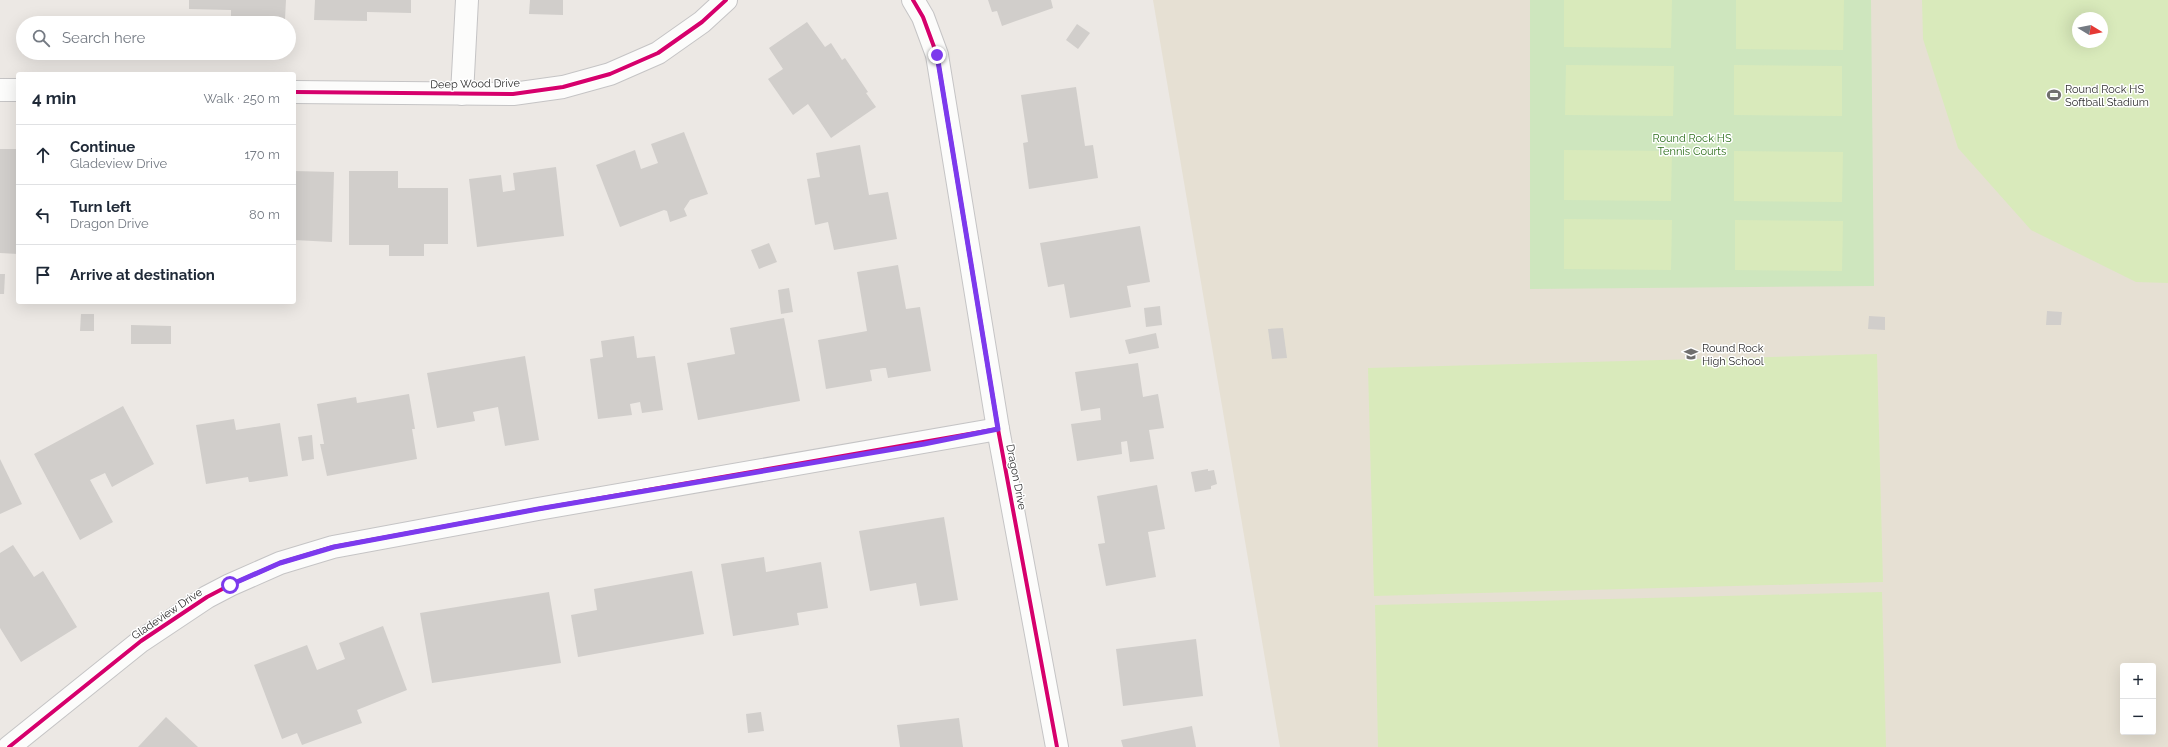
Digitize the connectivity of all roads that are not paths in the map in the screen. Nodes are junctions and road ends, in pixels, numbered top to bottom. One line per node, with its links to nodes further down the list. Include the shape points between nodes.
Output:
1 (467, 0): 7 (street)
2 (726, 0): 7 (street, Deep Wood Drive, via 702,22 658,53 610,74 562,87 513,94)
3 (912, 0): 8 (street, Dragon Drive, via 923,17 937,55)
4 (0, 90): 5 (street)
5 (16, 90)
6 (296, 92): 7 (street, Deep Wood Drive)
7 (462, 94)
8 (998, 429): 9 (street, Gladeview Drive, via 341,545 280,563 207,597 141,641); 10 (street, Dragon Drive)
9 (9, 747)
10 (1057, 747)

